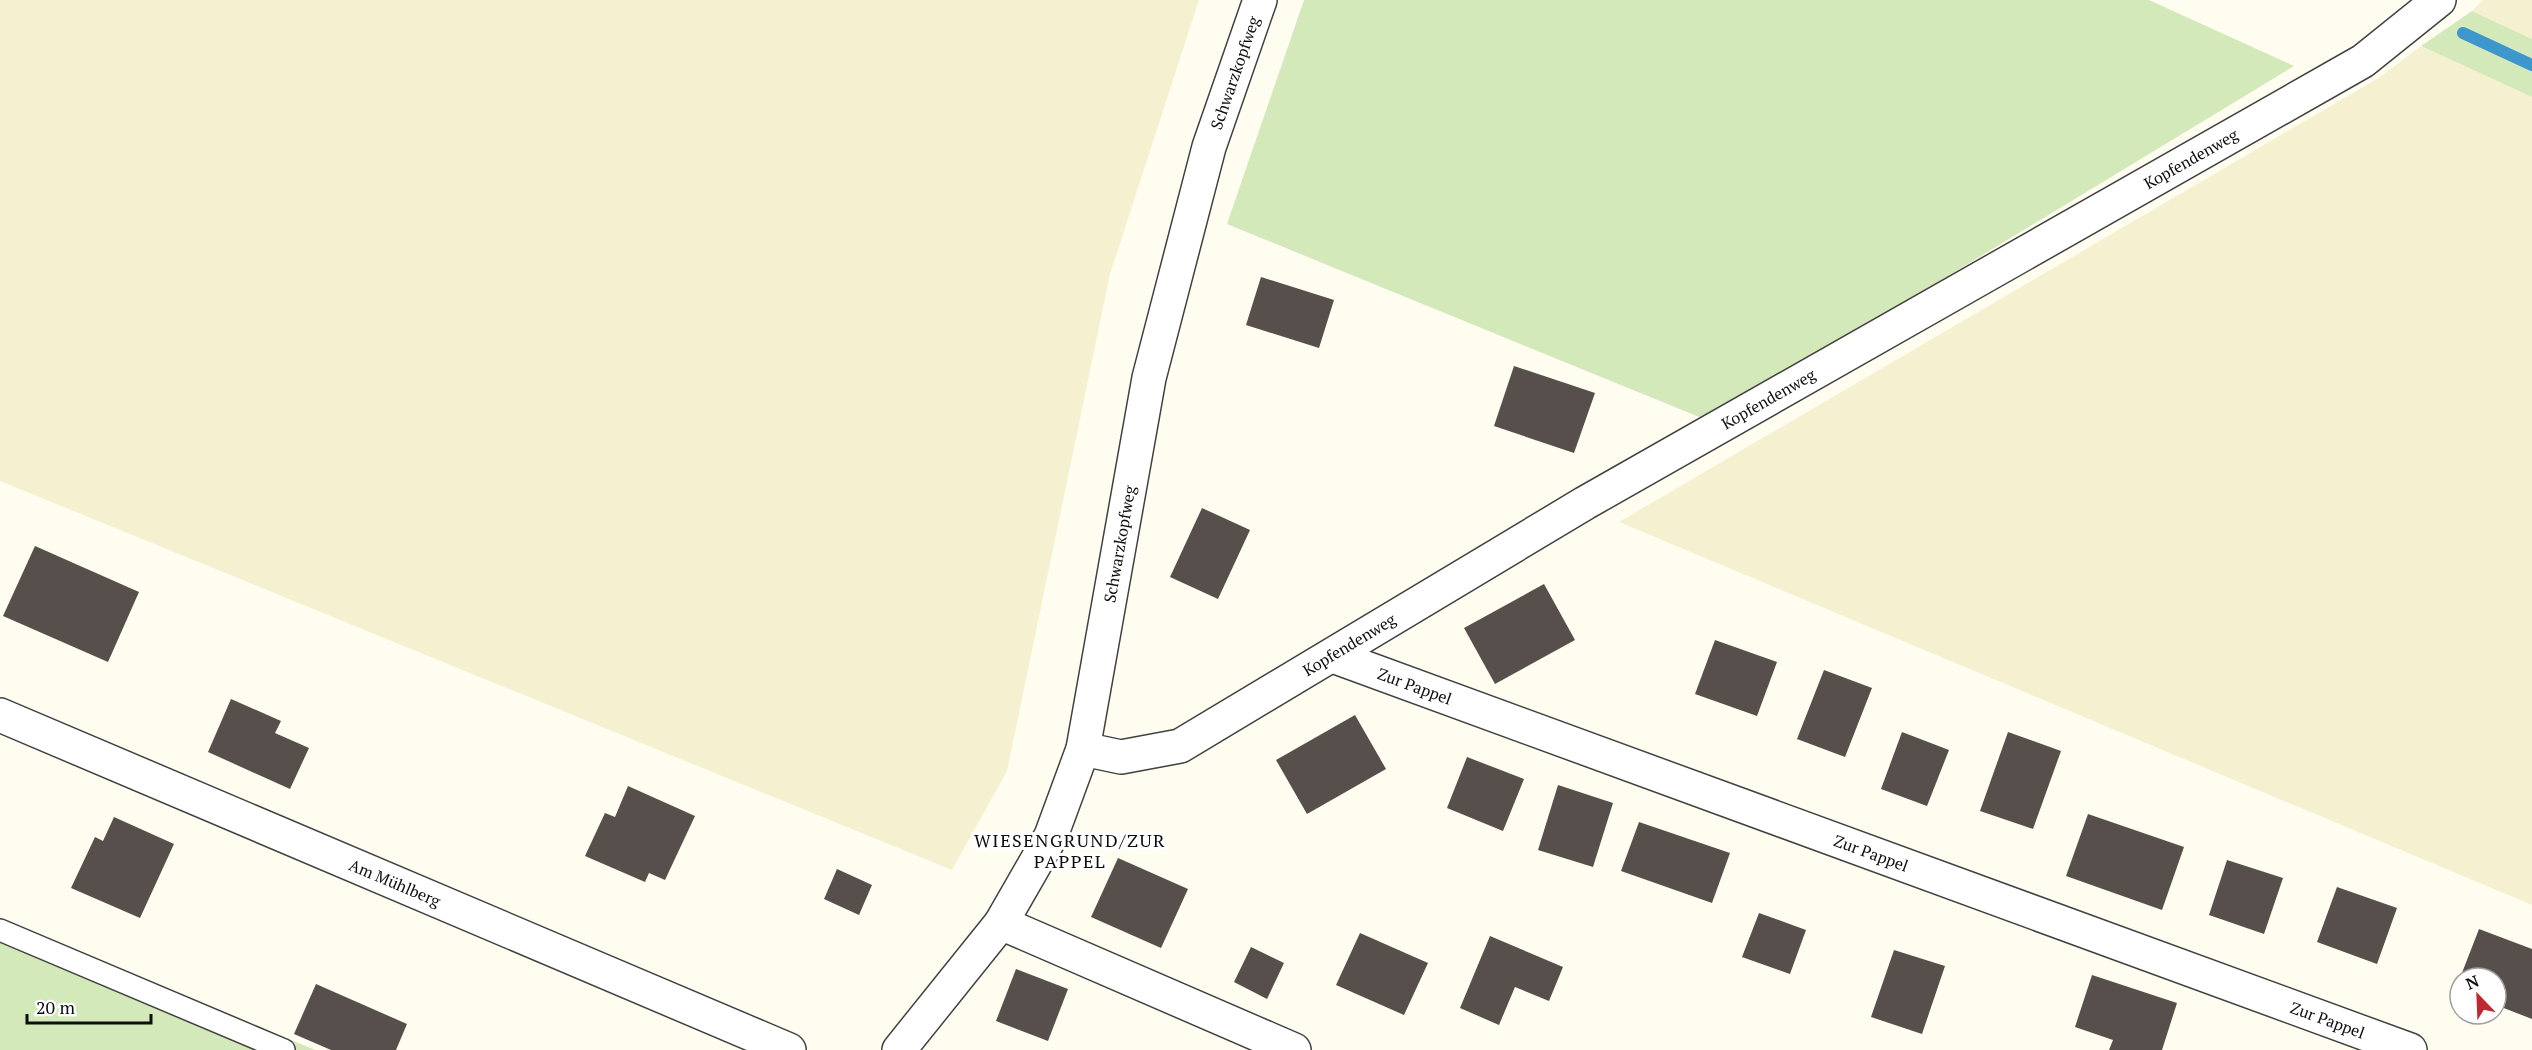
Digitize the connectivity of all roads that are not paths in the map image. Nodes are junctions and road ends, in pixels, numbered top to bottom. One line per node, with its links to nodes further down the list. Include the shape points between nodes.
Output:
1 (1260, 0): 5 (street, Schwarzkopfweg, via 1209,147 1149,378)
2 (2434, 2): 3 (street, Kopfendenweg, via 2363,61 1585,503)
3 (1333, 656): 5 (street, Kopfendenweg, via 1180,746 1121,757); 12 (street, Zur Pappel)
4 (0, 715): 9 (street, Am Mühlberg)
5 (1083, 749): 6 (street, Schwarzkopfweg, via 1051,837)
6 (1001, 923): 10 (street, Schwarzkopfweg); 11 (street)
7 (0, 930): 8 (lane)
8 (284, 1050)
9 (789, 1050)
10 (899, 1050)
11 (1294, 1050)
12 (2410, 1050)

